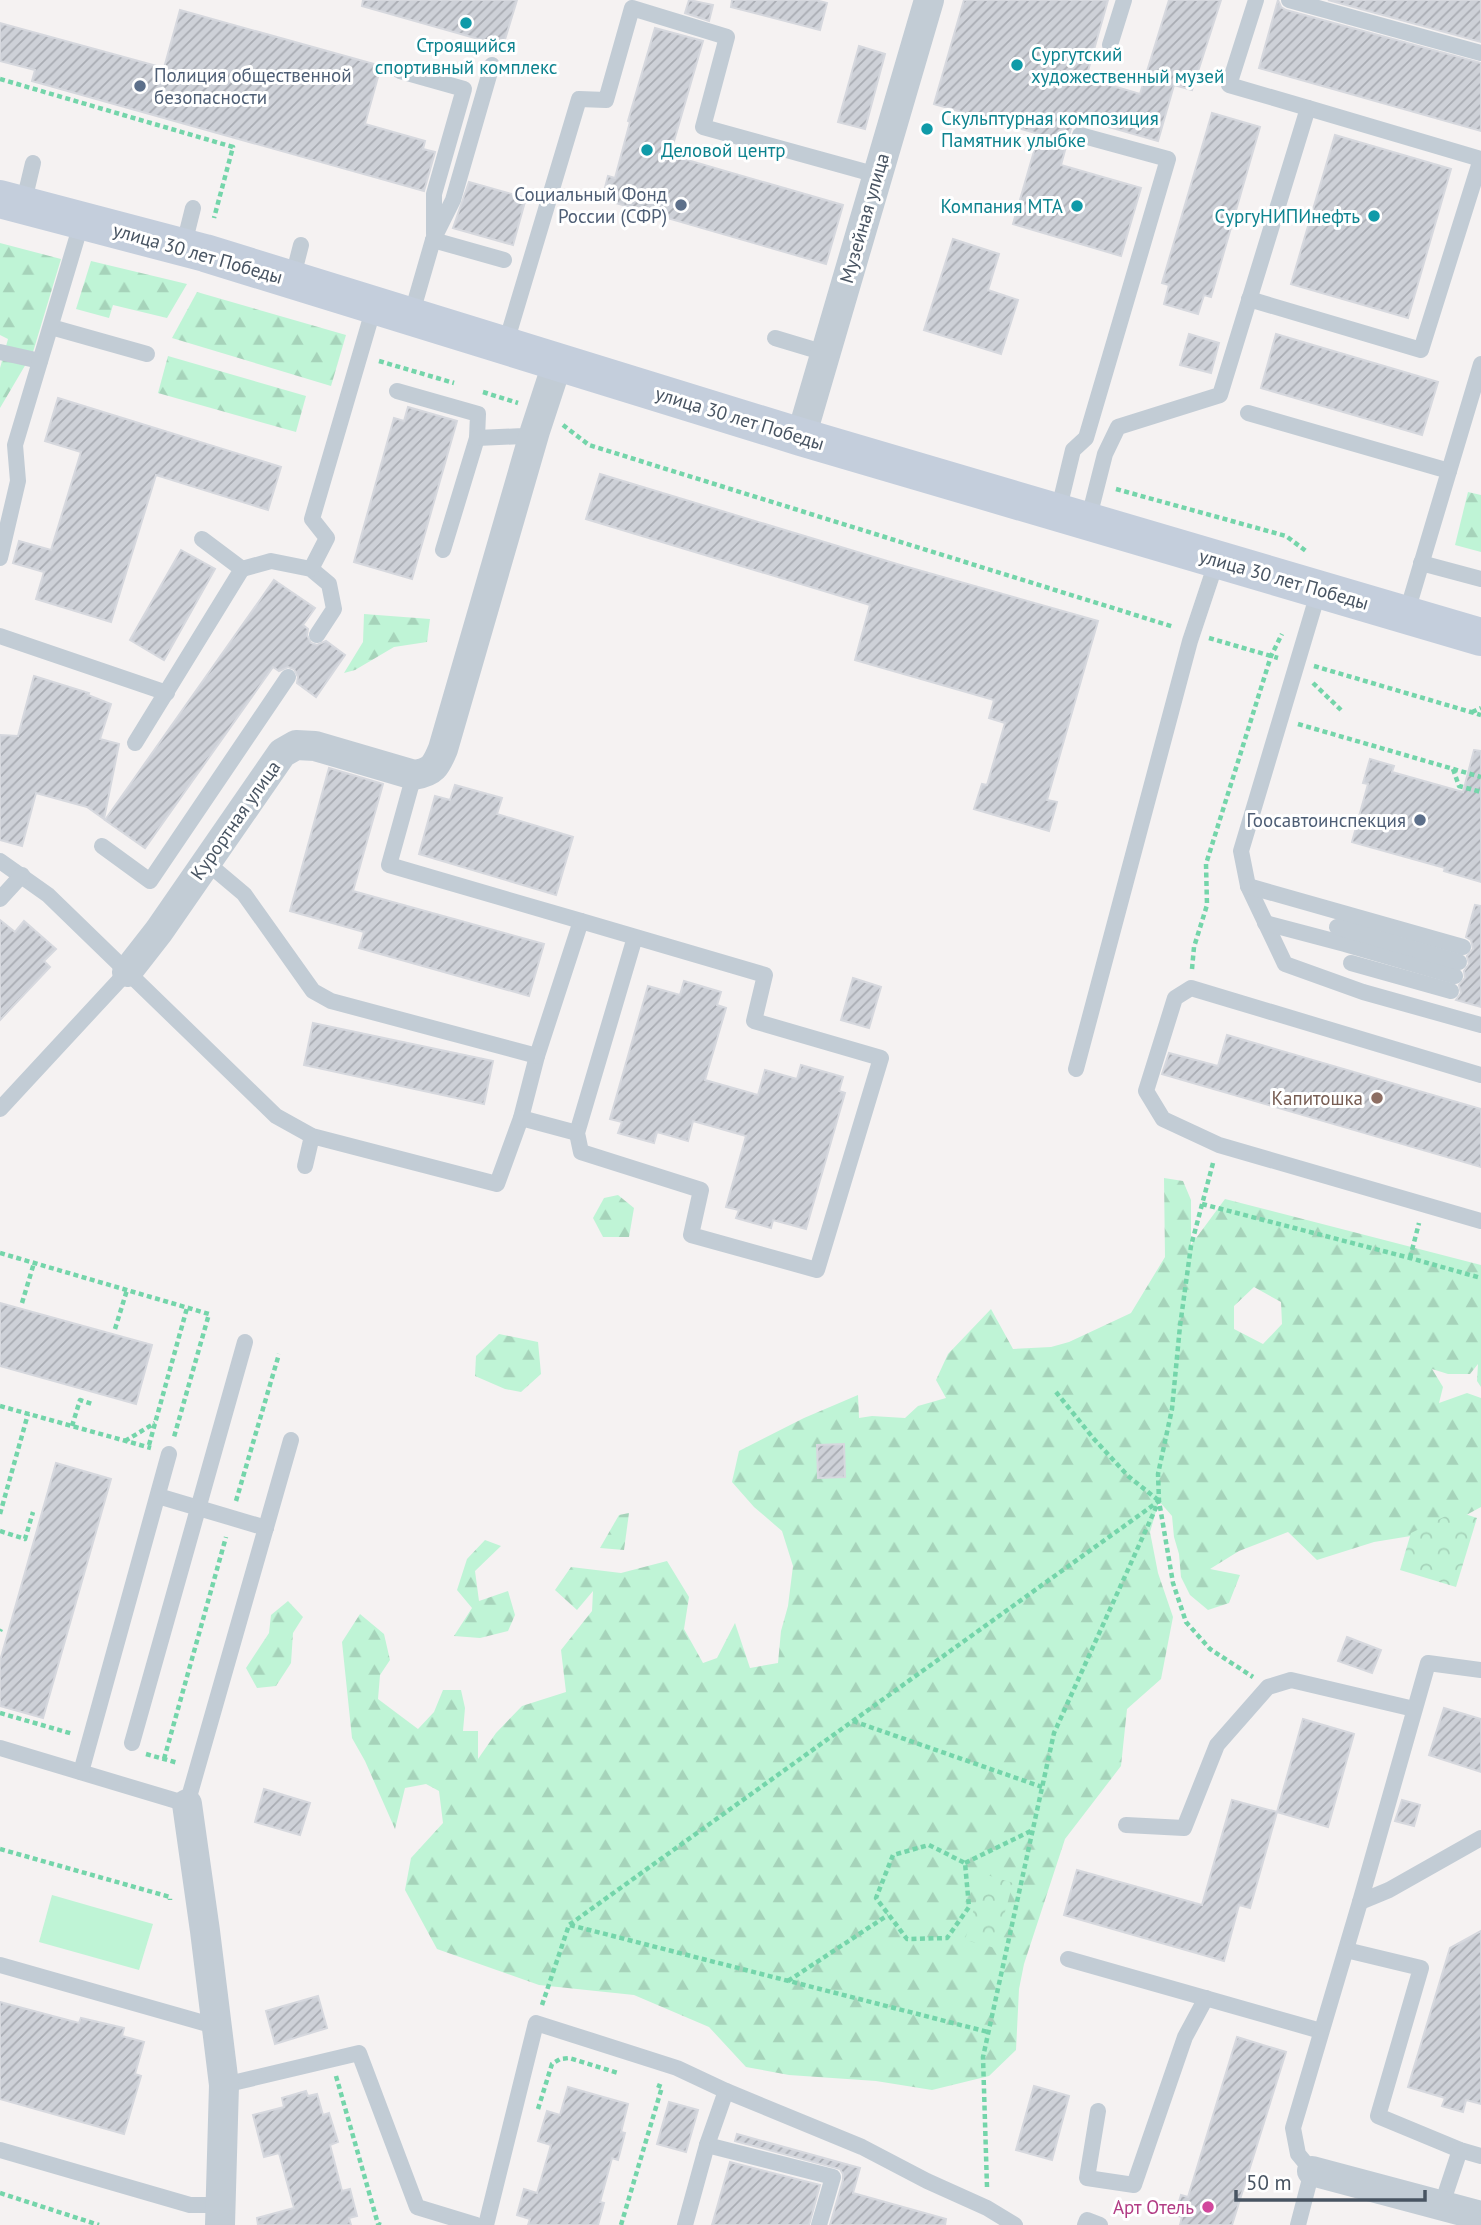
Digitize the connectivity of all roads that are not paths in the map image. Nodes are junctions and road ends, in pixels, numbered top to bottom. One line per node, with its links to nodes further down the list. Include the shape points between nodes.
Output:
1 (929, 0): 12 (street, Музейная улица)
2 (1124, 0): 5 (lane)
3 (1256, 0): 9 (lane, via 1229,85)
4 (1289, 0): 6 (lane)
5 (1110, 45)
6 (1481, 53)
7 (492, 65): 16 (lane, via 453,200)
8 (400, 71): 16 (lane, via 464,89 434,194)
9 (1308, 108): 19 (lane); 19 (lane, via 1481,159 1421,350)
10 (1080, 135): 36 (lane, via 1168,159 1086,438 1073,450)
11 (33, 163): 13 (lane)
12 (877, 175): 23 (lane, via 703,127 727,37 632,8 606,100 579,99); 25 (street, Музейная улица)
13 (7, 200): 15 (main road, улица 30 лет Победы)
14 (193, 208): 17 (lane)
15 (82, 221): 17 (main road, улица 30 лет Победы); 21 (lane)
16 (433, 240): 18 (lane); 20 (lane)
17 (183, 248): 20 (main road, улица 30 лет Победы, via 297,263)
18 (503, 260)
19 (1249, 299): 36 (lane, via 1220,395 1118,427)
20 (393, 312): 23 (main road, улица 30 лет Победы); 43 (lane, via 361,355 312,519 327,538)
21 (51, 327): 26 (lane); 27 (lane)
22 (775, 338): 25 (lane)
23 (505, 346): 28 (main road, улица 30 лет Победы)
24 (0, 352): 27 (lane)
25 (825, 353): 33 (street, Музейная улица)
26 (147, 354)
27 (40, 361): 39 (lane, via 15,445 18,481)
28 (558, 361): 32 (street); 33 (main road, улица 30 лет Победы)
29 (1480, 374): 35 (lane)
30 (397, 390): 34 (lane, via 478,414)
31 (1248, 413): 35 (lane)
32 (539, 420): 34 (lane, via 523,436); 53 (street, via 443,749 437,764)
33 (801, 437): 36 (main road, улица 30 лет Победы)
34 (477, 438): 38 (lane)
35 (1449, 471): 41 (lane)
36 (1073, 517): 40 (main road, улица 30 лет Победы)
37 (202, 539): 42 (lane)
38 (443, 550)
39 (0, 558)
40 (1217, 559): 45 (main road, улица 30 лет Победы); 72 (lane, via 1192,633)
41 (1422, 563): 44 (lane); 46 (lane)
42 (242, 569): 43 (lane, via 271,561); 51 (lane)
43 (311, 569): 47 (lane, via 329,584 334,609)
44 (1481, 579)
45 (1319, 590): 46 (main road, улица 30 лет Победы); 58 (lane, via 1305,664 1241,851)
46 (1406, 615): 49 (main road, улица 30 лет Победы)
47 (317, 635)
48 (0, 636): 51 (lane)
49 (1481, 637)
50 (288, 677): 54 (lane, via 150,881)
51 (167, 693): 52 (lane)
52 (135, 743)
53 (414, 775): 56 (street, Курортная улица, via 296,745 282,753); 61 (lane, via 389,865)
54 (102, 846)
55 (0, 861): 57 (lane)
56 (206, 862): 68 (street, Курортная улица); 71 (lane, via 244,894 313,991 331,1001)
57 (22, 876): 59 (lane); 68 (lane, via 48,895)
58 (1248, 886): 60 (lane); 62 (lane)
59 (0, 899)
60 (1332, 909): 63 (lane); 67 (lane)
61 (581, 921): 64 (lane); 71 (lane)
62 (1265, 923): 65 (lane); 69 (lane, via 1285,964)
63 (1337, 927): 65 (lane); 67 (lane)
64 (635, 937): 76 (lane); 76 (lane, via 765,975 754,1021 881,1058 817,1270 691,1235 701,1190 581,1152)
65 (1345, 944): 66 (lane); 67 (lane)
66 (1351, 963): 67 (lane); 69 (lane)
67 (1457, 969)
68 (127, 972): 74 (lane, Курортная улица); 77 (lane, via 276,1116)
69 (1363, 992): 70 (lane)
70 (1481, 1026)
71 (537, 1056): 75 (lane)
72 (1076, 1069)
73 (1481, 1075): 79 (lane, via 1191,988 1175,998 1146,1091 1163,1119 1219,1145)
74 (0, 1109)
75 (521, 1118): 76 (lane); 77 (lane, via 497,1184)
76 (577, 1133)
77 (312, 1136): 78 (lane)
78 (305, 1166)
79 (1481, 1221)
80 (245, 1342): 84 (lane)
81 (291, 1440): 85 (lane)
82 (169, 1454): 83 (lane)
83 (158, 1496): 84 (lane); 90 (lane)
84 (198, 1508): 85 (lane); 88 (lane)
85 (266, 1528): 91 (lane)
86 (1481, 1670): 87 (lane, via 1428,1662)
87 (1414, 1709): 92 (lane, via 1291,1680 1268,1687 1217,1745 1184,1828); 94 (lane)
88 (132, 1744)
89 (0, 1748): 90 (lane)
90 (81, 1772): 91 (lane)
91 (187, 1804): 99 (street)
92 (1126, 1825)
93 (1481, 1838): 94 (lane)
94 (1360, 1902): 95 (lane)
95 (1346, 1950): 100 (lane); 106 (lane, via 1421,1968 1378,2116)
96 (1068, 1959): 98 (lane)
97 (0, 1965): 99 (lane)
98 (1206, 1998): 100 (lane); 103 (lane, via 1185,2037 1134,2185 1087,2178)
99 (218, 2027): 101 (street)
100 (1321, 2031): 108 (lane, via 1293,2128 1298,2154)
101 (224, 2085): 110 (street); 112 (lane, via 359,2053 417,2207)
102 (726, 2091): 104 (lane); 113 (lane, via 677,2068 536,2023); 116 (lane, via 862,2147)
103 (1098, 2111)
104 (707, 2145): 114 (lane); 115 (lane, via 833,2177)
105 (0, 2150): 110 (lane)
106 (1460, 2150): 107 (lane); 109 (lane)
107 (1481, 2156)
108 (1312, 2171): 109 (street); 119 (lane)
109 (1442, 2204): 111 (street)
110 (220, 2215)
111 (1481, 2216)
112 (476, 2225)
113 (485, 2225)
114 (685, 2225)
115 (820, 2225)
116 (1015, 2225)
117 (1085, 2225): 118 (lane, via 1087,2220)
118 (1100, 2225)
119 (1298, 2225)

